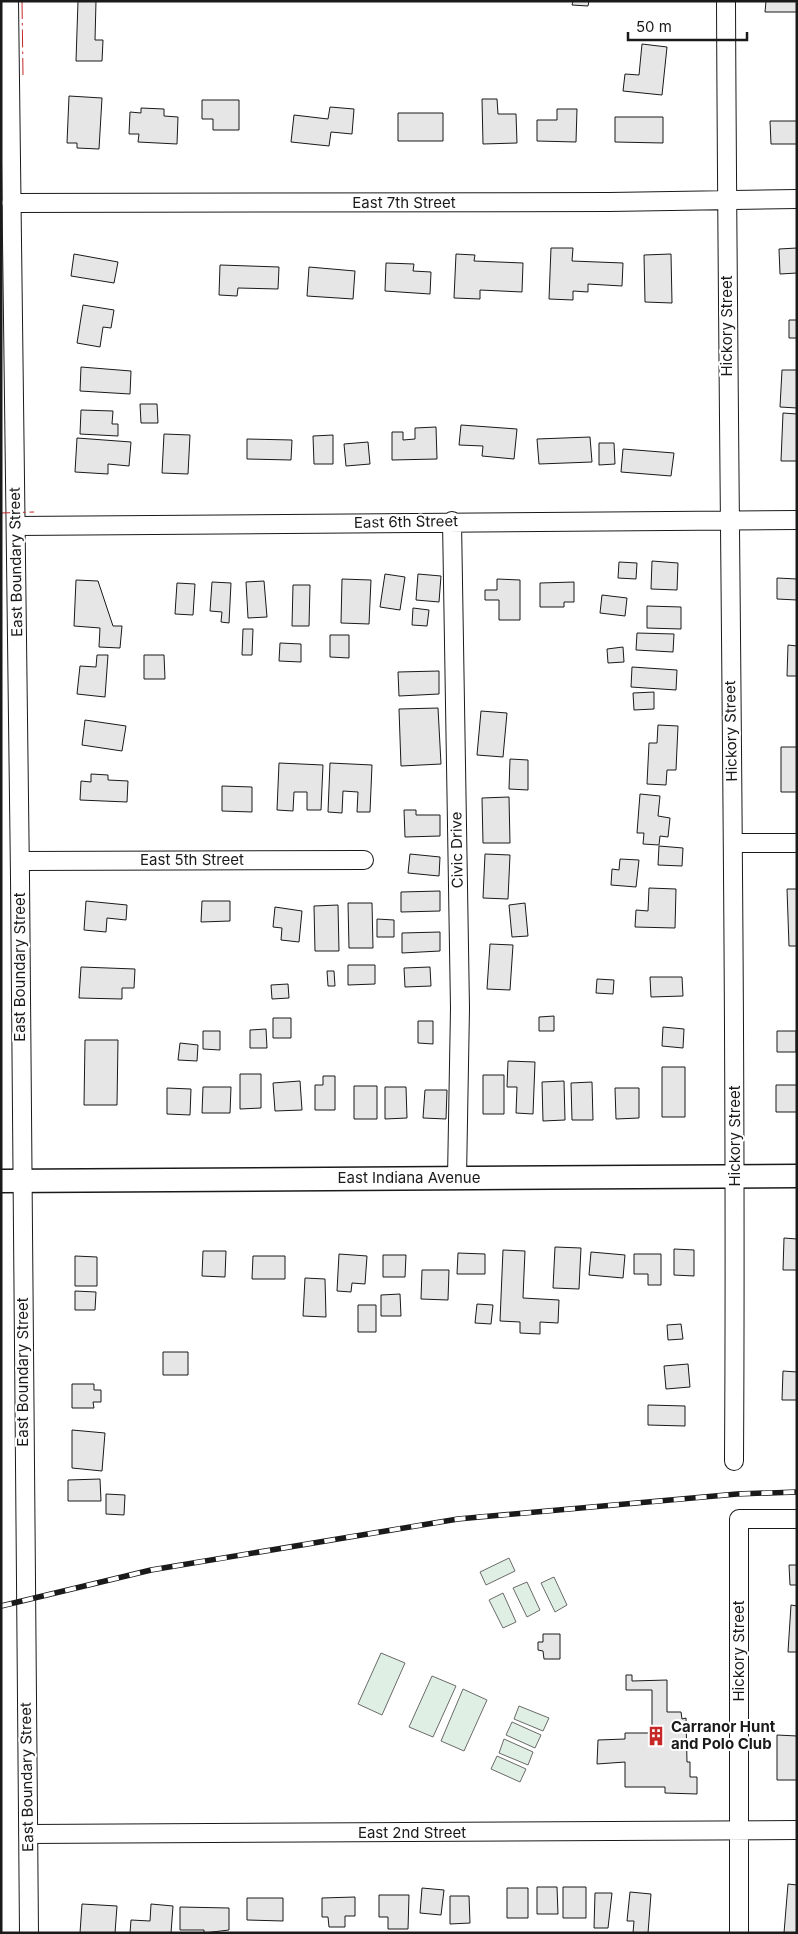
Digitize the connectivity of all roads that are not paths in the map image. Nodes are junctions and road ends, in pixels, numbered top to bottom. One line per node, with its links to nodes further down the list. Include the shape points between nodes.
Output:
1 (9, 1): 5 (street, East Boundary Street)
2 (726, 1): 4 (street, Hickory Street)
3 (797, 199): 4 (street, East 7th Street)
4 (727, 200): 5 (street, East 7th Street); 6 (street, Hickory Street)
5 (11, 203): 9 (street, East Boundary Street)
6 (728, 520): 7 (street, East 6th Street); 8 (street, East 6th Street); 10 (street, Hickory Street)
7 (797, 520)
8 (452, 522): 9 (street, East 6th Street); 16 (street, Civic Drive, via 460,1008)
9 (16, 526): 13 (street, East Boundary Street)
10 (733, 843): 11 (street); 14 (street, Hickory Street)
11 (797, 843)
12 (364, 860): 13 (street, East 5th Street)
13 (20, 861): 17 (street, East Boundary Street)
14 (736, 1176): 15 (main road, East Indiana Avenue); 16 (main road, East Indiana Avenue); 18 (street, Hickory Street)
15 (797, 1176)
16 (458, 1178): 17 (main road, East Indiana Avenue)
17 (12, 1181): 22 (street, East Boundary Street)
18 (734, 1461)
19 (797, 1519): 20 (street, Hickory Street, via 739,1519)
20 (740, 1830): 21 (street, East 2nd Street); 22 (street, East 2nd Street); 24 (street, Hickory Street)
21 (797, 1830)
22 (28, 1834): 23 (street, East Boundary Street)
23 (29, 1933)
24 (739, 1933)

